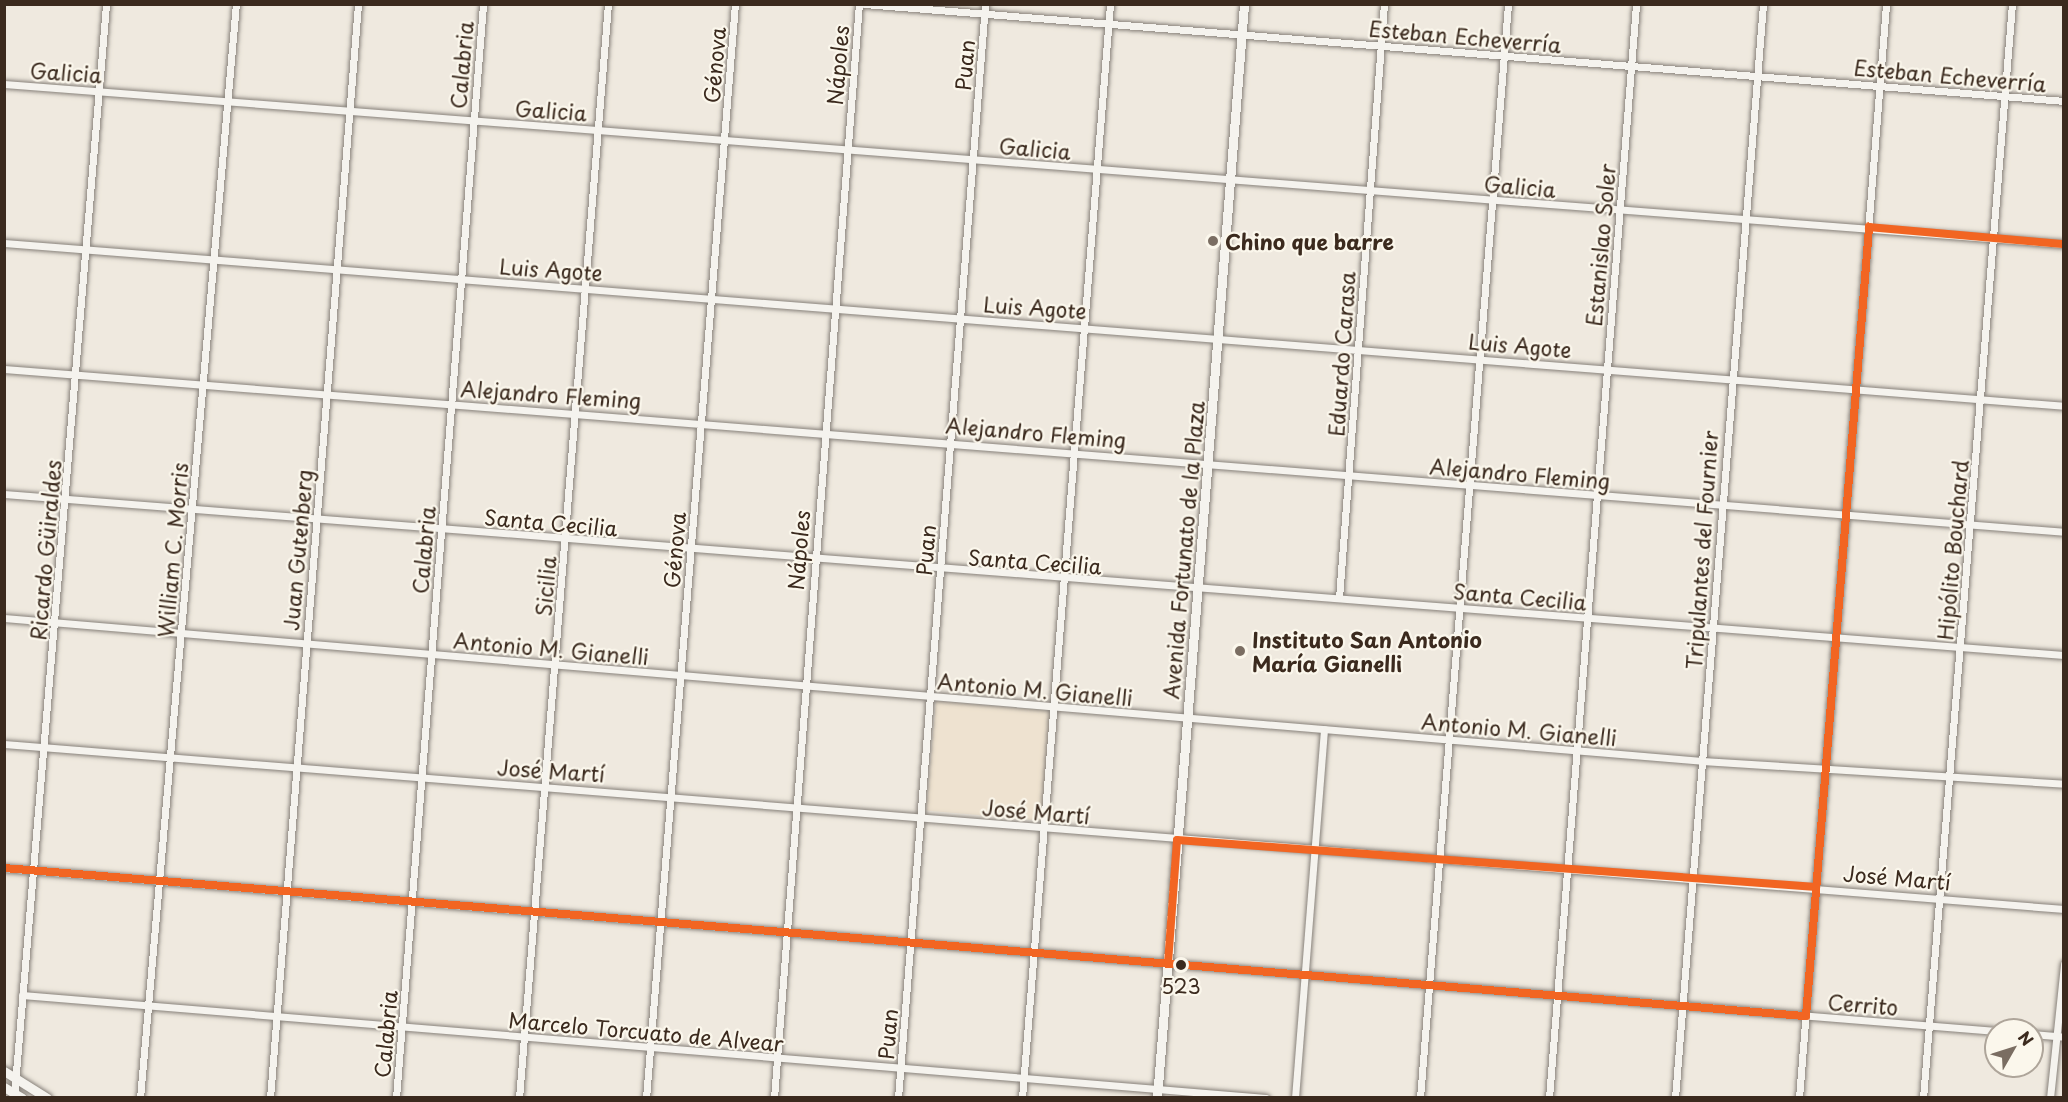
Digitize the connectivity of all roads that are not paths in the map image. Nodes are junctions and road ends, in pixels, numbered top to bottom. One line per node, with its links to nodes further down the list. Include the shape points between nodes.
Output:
1 (106, 4): 27 (street, Ricardo Güiraldes)
2 (236, 4): 29 (street, William C. Morris)
3 (358, 4): 31 (street, Juan Gutenberg)
4 (483, 4): 32 (street, Calabria)
5 (608, 4): 33 (street, Sicilia)
6 (735, 4): 34 (street, Génova)
7 (859, 4): 35 (street, Nápoles)
8 (864, 4): 18 (street, Esteban Echeverría)
9 (985, 4): 18 (street, Puan)
10 (1110, 4): 19 (street)
11 (1244, 4): 20 (main road, Avenida Fortunato de la Plaza)
12 (1384, 4): 21 (street, Eduardo Carasa)
13 (1508, 4): 22 (street)
14 (1636, 4): 23 (street, Estanislao Soler)
15 (1763, 4): 24 (street, Tripulantes del Fournier)
16 (1886, 4): 26 (street)
17 (2012, 4): 28 (street, Hipólito Bouchard)
18 (984, 14): 19 (street, Esteban Echeverría); 36 (street, Puan)
19 (1109, 24): 20 (street, Esteban Echeverría); 37 (street)
20 (1242, 35): 21 (street, Esteban Echeverría); 38 (main road, Avenida Fortunato de la Plaza)
21 (1381, 46): 22 (street, Esteban Echeverría); 39 (street, Eduardo Carasa)
22 (1503, 56): 23 (street, Esteban Echeverría); 40 (street)
23 (1631, 66): 24 (street, Esteban Echeverría); 41 (street, Estanislao Soler)
24 (1757, 76): 26 (street, Esteban Echeverría); 42 (street, Tripulantes del Fournier)
25 (4, 84): 27 (street, Galicia)
26 (1880, 86): 28 (street, Esteban Echeverría); 43 (street)
27 (99, 91): 29 (street, Galicia); 47 (street, Ricardo Güiraldes)
28 (2004, 96): 30 (street, Esteban Echeverría); 44 (street, Hipólito Bouchard)
29 (228, 101): 31 (street, Galicia); 48 (street, William C. Morris)
30 (2064, 101)
31 (349, 111): 32 (street, Galicia); 49 (street, Juan Gutenberg)
32 (474, 121): 33 (street, Galicia); 50 (street, Calabria)
33 (598, 130): 34 (street, Galicia); 51 (street, Sicilia)
34 (724, 140): 35 (street, Galicia); 52 (street, Génova)
35 (847, 150): 36 (street, Galicia); 53 (street, Nápoles)
36 (973, 160): 37 (street, Galicia); 54 (street, Puan)
37 (1097, 170): 38 (street, Galicia); 55 (street)
38 (1230, 180): 39 (street, Galicia); 56 (main road, Avenida Fortunato de la Plaza)
39 (1370, 191): 40 (street, Galicia); 57 (street, Eduardo Carasa)
40 (1492, 200): 41 (street, Galicia); 58 (street)
41 (1619, 210): 42 (street, Galicia); 60 (street, Estanislao Soler)
42 (1746, 220): 43 (street, Galicia); 62 (street, Tripulantes del Fournier)
43 (1869, 227): 44 (street, Galicia); 64 (street)
44 (1993, 238): 46 (street, Galicia); 66 (street, Hipólito Bouchard)
45 (4, 243): 47 (street, Luis Agote)
46 (2064, 244)
47 (85, 249): 48 (street, Luis Agote); 61 (street, Ricardo Güiraldes)
48 (213, 259): 49 (street, Luis Agote); 63 (street, William C. Morris)
49 (337, 269): 50 (street, Luis Agote); 65 (street, Juan Gutenberg)
50 (461, 278): 51 (street, Luis Agote); 67 (street, Calabria)
51 (585, 288): 52 (street, Luis Agote); 69 (street, Sicilia)
52 (711, 298): 53 (street, Luis Agote); 70 (street, Génova)
53 (834, 308): 54 (street, Luis Agote); 71 (street, Nápoles)
54 (960, 317): 55 (street, Luis Agote); 72 (street, Puan)
55 (1084, 327): 56 (street, Luis Agote); 73 (street)
56 (1217, 338): 57 (street, Luis Agote); 74 (main road, Avenida Fortunato de la Plaza)
57 (1356, 349): 58 (street, Luis Agote); 75 (street, Eduardo Carasa)
58 (1482, 359): 60 (street, Luis Agote); 76 (street)
59 (4, 369): 61 (street, Alejandro Fleming)
60 (1606, 369): 62 (street, Luis Agote); 78 (street, Estanislao Soler)
61 (75, 374): 63 (street, Alejandro Fleming); 79 (street, Ricardo Güiraldes)
62 (1730, 379): 64 (street, Luis Agote); 80 (street, Tripulantes del Fournier)
63 (202, 386): 65 (street, Alejandro Fleming); 81 (street, William C. Morris)
64 (1855, 389): 66 (street, Luis Agote); 82 (street)
65 (327, 393): 67 (street, Alejandro Fleming); 83 (street, Juan Gutenberg)
66 (1983, 400): 68 (street, Luis Agote); 84 (street, Hipólito Bouchard)
67 (451, 403): 69 (street, Alejandro Fleming); 85 (street, Calabria)
68 (2064, 406)
69 (575, 412): 70 (street, Alejandro Fleming); 87 (street, Sicilia)
70 (701, 422): 71 (street, Alejandro Fleming); 88 (street, Génova)
71 (824, 431): 72 (street, Alejandro Fleming); 89 (street, Nápoles)
72 (950, 441): 73 (street, Alejandro Fleming); 90 (street, Puan)
73 (1074, 450): 74 (street, Alejandro Fleming); 91 (street)
74 (1209, 464): 75 (street, Alejandro Fleming); 92 (main road, Avenida Fortunato de la Plaza)
75 (1349, 476): 76 (street, Alejandro Fleming); 93 (street, Eduardo Carasa)
76 (1469, 485): 78 (street, Alejandro Fleming); 94 (street)
77 (4, 494): 79 (street, Santa Cecilia)
78 (1597, 495): 80 (street, Alejandro Fleming); 96 (street, Estanislao Soler)
79 (67, 499): 81 (street, Santa Cecilia); 97 (street, Ricardo Güiraldes)
80 (1721, 505): 82 (street, Alejandro Fleming); 98 (street, Tripulantes del Fournier)
81 (192, 509): 83 (street, Santa Cecilia); 99 (street, William C. Morris)
82 (1847, 515): 84 (street, Alejandro Fleming); 100 (street)
83 (316, 520): 85 (street, Santa Cecilia); 101 (street, Juan Gutenberg)
84 (1970, 525): 86 (street, Alejandro Fleming); 102 (street, Hipólito Bouchard)
85 (441, 530): 87 (street, Santa Cecilia); 103 (street, Calabria)
86 (2064, 532)
87 (565, 540): 88 (street, Santa Cecilia); 105 (street, Sicilia)
88 (691, 550): 89 (street, Santa Cecilia); 106 (street, Génova)
89 (813, 560): 90 (street, Santa Cecilia); 107 (street, Nápoles)
90 (940, 571): 91 (street, Santa Cecilia); 108 (street, Puan)
91 (1064, 581): 92 (street, Santa Cecilia); 109 (street)
92 (1198, 587): 93 (street, Santa Cecilia); 110 (main road, Avenida Fortunato de la Plaza)
93 (1339, 598): 94 (street, Santa Cecilia)
94 (1459, 607): 96 (street, Santa Cecilia); 112 (street)
95 (4, 618): 97 (street, Antonio M. Gianelli)
96 (1587, 618): 98 (street, Santa Cecilia); 115 (street, Estanislao Soler)
97 (56, 622): 99 (street, Antonio M. Gianelli); 114 (street, Ricardo Güiraldes)
98 (1711, 627): 100 (street, Santa Cecilia); 117 (street, Tripulantes del Fournier)
99 (181, 633): 101 (street, Antonio M. Gianelli); 116 (street, William C. Morris)
100 (1837, 637): 102 (street, Santa Cecilia); 119 (street)
101 (306, 644): 103 (street, Antonio M. Gianelli); 118 (street, Juan Gutenberg)
102 (1960, 647): 104 (street, Santa Cecilia); 120 (street, Hipólito Bouchard)
103 (431, 655): 105 (street, Antonio M. Gianelli); 121 (street, Calabria)
104 (2064, 655)
105 (555, 665): 106 (street, Antonio M. Gianelli); 123 (street, Sicilia)
106 (681, 676): 107 (street, Antonio M. Gianelli); 124 (street, Génova)
107 (803, 686): 108 (street, Antonio M. Gianelli); 125 (street, Nápoles)
108 (930, 697): 109 (street, Antonio M. Gianelli); 126 (street, Puan)
109 (1053, 707): 110 (street, Antonio M. Gianelli); 127 (street)
110 (1187, 718): 111 (street, Antonio M. Gianelli); 128 (main road, Avenida Fortunato de la Plaza)
111 (1324, 729): 112 (street, Antonio M. Gianelli); 129 (street)
112 (1448, 740): 115 (street, Antonio M. Gianelli); 130 (street)
113 (4, 744): 114 (street, José Martí)
114 (43, 747): 116 (street, José Martí); 133 (street, Ricardo Güiraldes)
115 (1577, 750): 117 (street, Antonio M. Gianelli); 132 (street, Estanislao Soler)
116 (170, 757): 118 (street, José Martí); 135 (street, William C. Morris)
117 (1702, 761): 119 (street, Antonio M. Gianelli); 134 (street, Tripulantes del Fournier)
118 (297, 767): 121 (street, José Martí); 137 (street, Juan Gutenberg)
119 (1826, 768): 120 (street, Antonio M. Gianelli); 136 (street)
120 (1949, 774): 122 (street, Antonio M. Gianelli); 138 (street, Hipólito Bouchard)
121 (422, 777): 123 (street, José Martí); 139 (street, Calabria)
122 (2064, 784)
123 (545, 786): 124 (street, José Martí); 141 (street, Sicilia)
124 (671, 796): 125 (street, José Martí); 142 (street, Génova)
125 (793, 806): 126 (street, José Martí); 143 (street, Nápoles)
126 (921, 816): 127 (street, José Martí); 144 (street, Puan)
127 (1044, 829): 128 (street, José Martí); 145 (street)
128 (1177, 840): 129 (street, José Martí); 146 (main road, Avenida Fortunato de la Plaza)
129 (1314, 850): 130 (street, José Martí); 148 (street)
130 (1439, 859): 132 (street, José Martí); 149 (street)
131 (4, 868): 133 (street, Cerrito)
132 (1567, 869): 134 (street, José Martí); 151 (street, Estanislao Soler)
133 (33, 870): 135 (street, Cerrito); 150 (street, Ricardo Güiraldes)
134 (1696, 878): 136 (street, José Martí); 153 (street, Tripulantes del Fournier)
135 (159, 880): 137 (street, Cerrito); 152 (street, William C. Morris)
136 (1816, 887): 138 (street, José Martí); 154 (street)
137 (286, 891): 139 (street, Cerrito); 155 (street, Juan Gutenberg)
138 (1940, 897): 140 (street, José Martí); 156 (street, Hipólito Bouchard)
139 (412, 901): 141 (street, Cerrito); 157 (street, Calabria)
140 (2064, 909)
141 (535, 911): 142 (street, Cerrito); 160 (street, Sicilia)
142 (661, 922): 143 (street, Cerrito); 162 (street, Génova)
143 (783, 931): 144 (street, Cerrito); 163 (street, Nápoles)
144 (910, 942): 145 (street, Cerrito); 164 (street, Puan)
145 (1033, 952): 146 (street, Cerrito); 167 (street)
146 (1168, 963): 148 (street, Cerrito); 169 (main road, Avenida Fortunato de la Plaza)
147 (2064, 964): 161 (street)
148 (1305, 974): 149 (street, Cerrito); 181 (street)
149 (1429, 985): 151 (street, Cerrito); 182 (street)
150 (22, 995): 152 (street, Marcelo Torcuato de Alvear); 166 (street, Ricardo Güiraldes)
151 (1557, 995): 153 (street, Cerrito); 183 (street, Estanislao Soler)
152 (148, 1006): 155 (street, Marcelo Torcuato de Alvear); 172 (street, William C. Morris)
153 (1683, 1006): 154 (street, Cerrito); 184 (street, Tripulantes del Fournier)
154 (1806, 1016): 156 (street, Cerrito); 185 (street)
155 (276, 1017): 157 (street, Marcelo Torcuato de Alvear); 173 (street, Juan Gutenberg)
156 (1929, 1026): 158 (street, Cerrito); 186 (street, Hipólito Bouchard)
157 (402, 1027): 160 (street, Marcelo Torcuato de Alvear); 174 (street, Calabria)
158 (1984, 1030)
159 (2044, 1035): 161 (street)
160 (524, 1037): 162 (street, Marcelo Torcuato de Alvear); 175 (street, Sicilia)
161 (2060, 1037): 187 (street)
162 (650, 1048): 163 (street, Marcelo Torcuato de Alvear); 176 (street, Génova)
163 (777, 1059): 164 (street, Marcelo Torcuato de Alvear); 177 (street, Nápoles)
164 (900, 1069): 167 (street, Marcelo Torcuato de Alvear); 178 (street, Puan)
165 (4, 1071): 166 (main road)
166 (15, 1078): 170 (street, Ricardo Güiraldes); 171 (main road)
167 (1023, 1079): 169 (street, Marcelo Torcuato de Alvear); 179 (street)
168 (4, 1087): 170 (main road)
169 (1157, 1094): 180 (street, Marcelo Torcuato de Alvear)
170 (16, 1096)
171 (47, 1098)
172 (140, 1098)
173 (270, 1098)
174 (396, 1098)
175 (519, 1098)
176 (646, 1098)
177 (774, 1098)
178 (898, 1098)
179 (1022, 1098)
180 (1266, 1098)
181 (1295, 1098)
182 (1420, 1098)
183 (1549, 1098)
184 (1675, 1098)
185 (1799, 1098)
186 (1923, 1098)
187 (2050, 1098)

